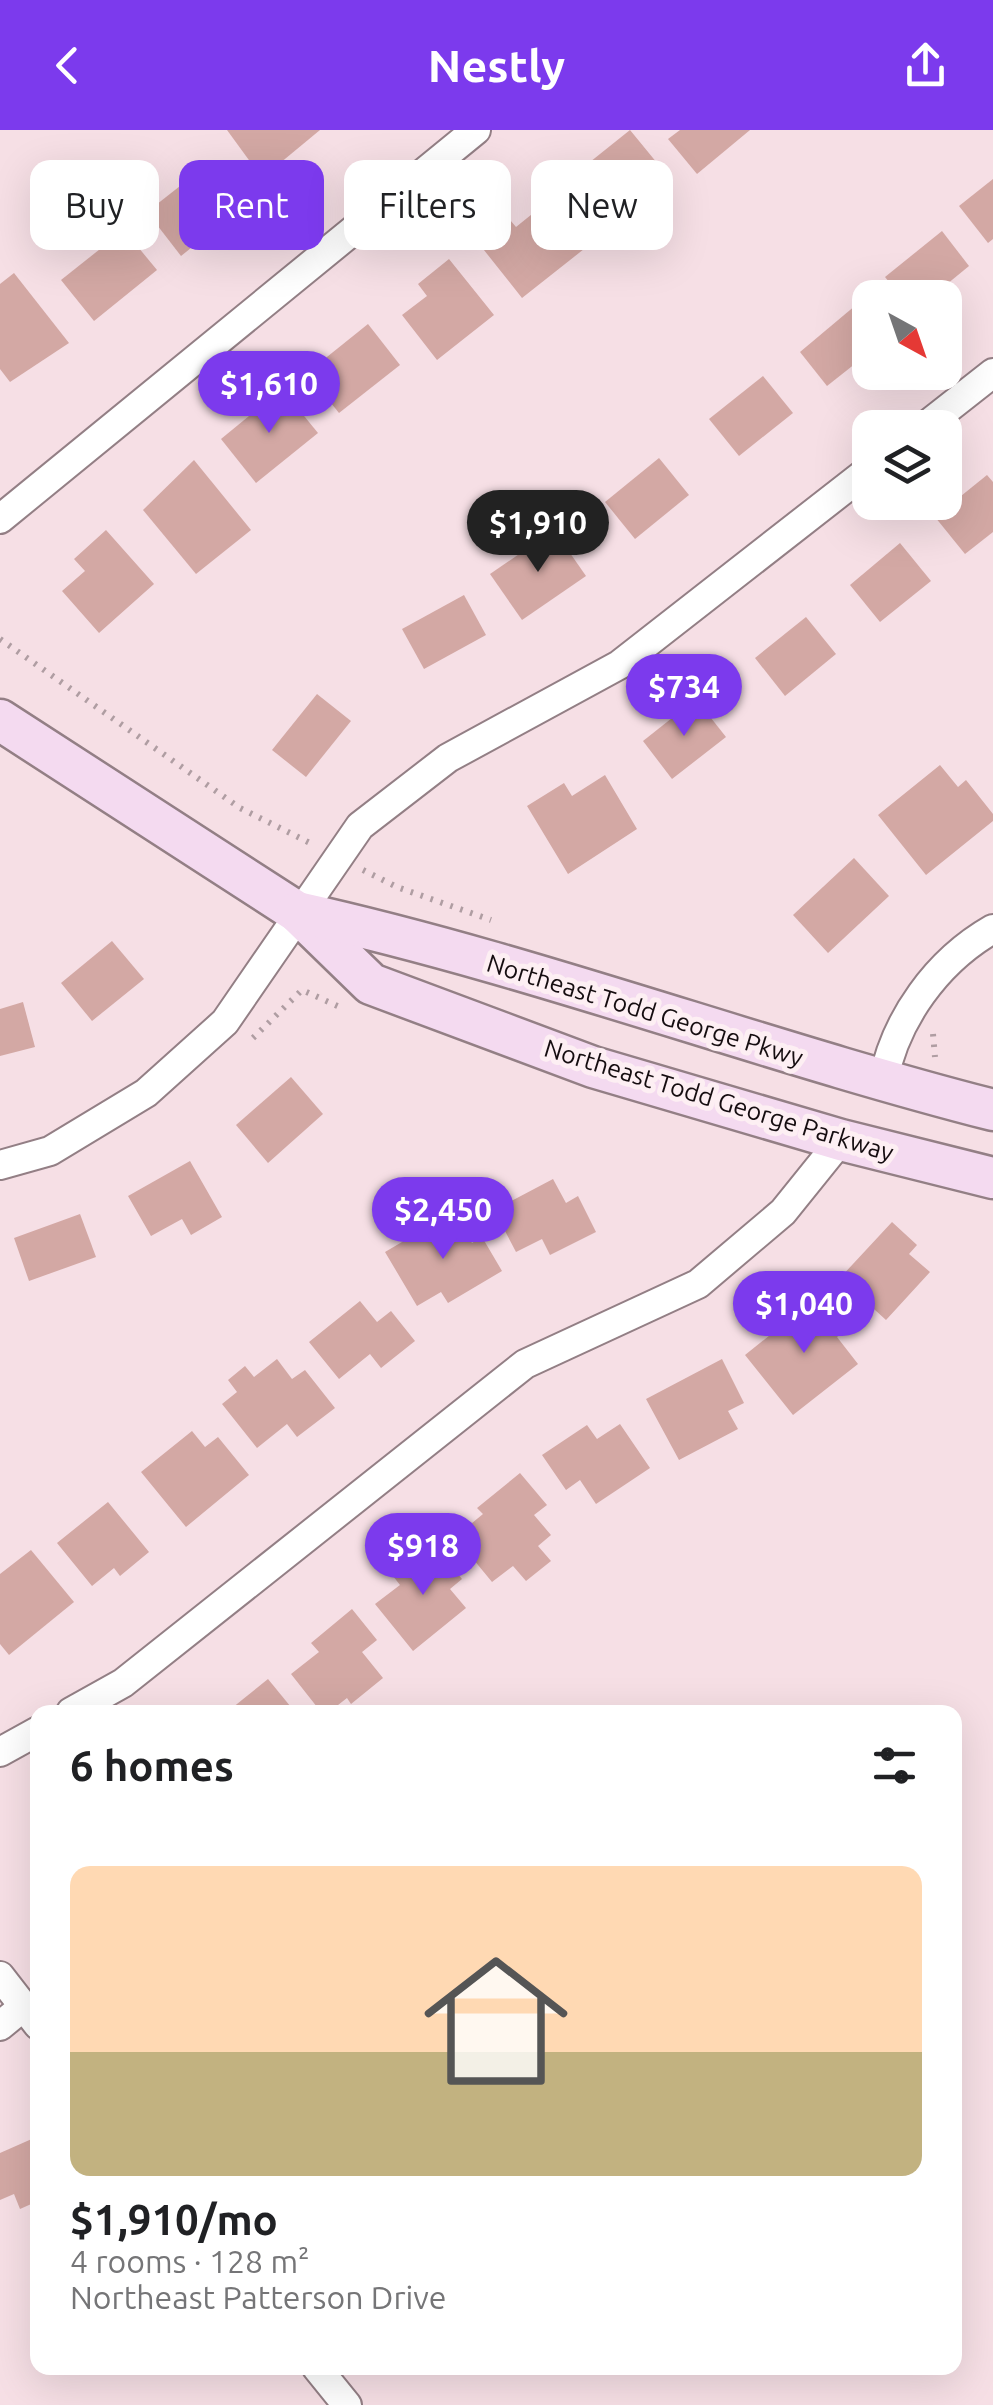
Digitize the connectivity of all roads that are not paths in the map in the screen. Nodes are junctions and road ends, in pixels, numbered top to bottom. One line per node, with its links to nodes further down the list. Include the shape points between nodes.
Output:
1 (476, 130): 5 (street)
2 (993, 373): 3 (street)
3 (946, 410)
4 (852, 483): 7 (street, via 619,665 448,758 360,826)
5 (0, 519)
6 (0, 720): 7 (main road, Northeast Todd George Parkway)
7 (297, 912): 9 (main road, Northeast Todd George Pkwy); 11 (main road, Northeast Todd George Parkway, via 371,984 593,1068); 12 (street, via 225,1022 146,1093 50,1151)
8 (993, 929): 9 (street, via 912,1006)
9 (886, 1064): 10 (main road, Northeast Todd George Pkwy)
10 (993, 1110)
11 (841, 1140): 13 (main road, Northeast Todd George Parkway); 14 (street, via 782,1212 698,1284 525,1364 123,1684)
12 (0, 1165)
13 (993, 1178)
14 (84, 1705)
15 (30, 1735): 16 (street)
16 (0, 1752)
17 (0, 1976): 18 (street)
18 (30, 2016): 19 (street)
19 (0, 2026)
20 (323, 2375): 21 (street)
21 (347, 2405)

